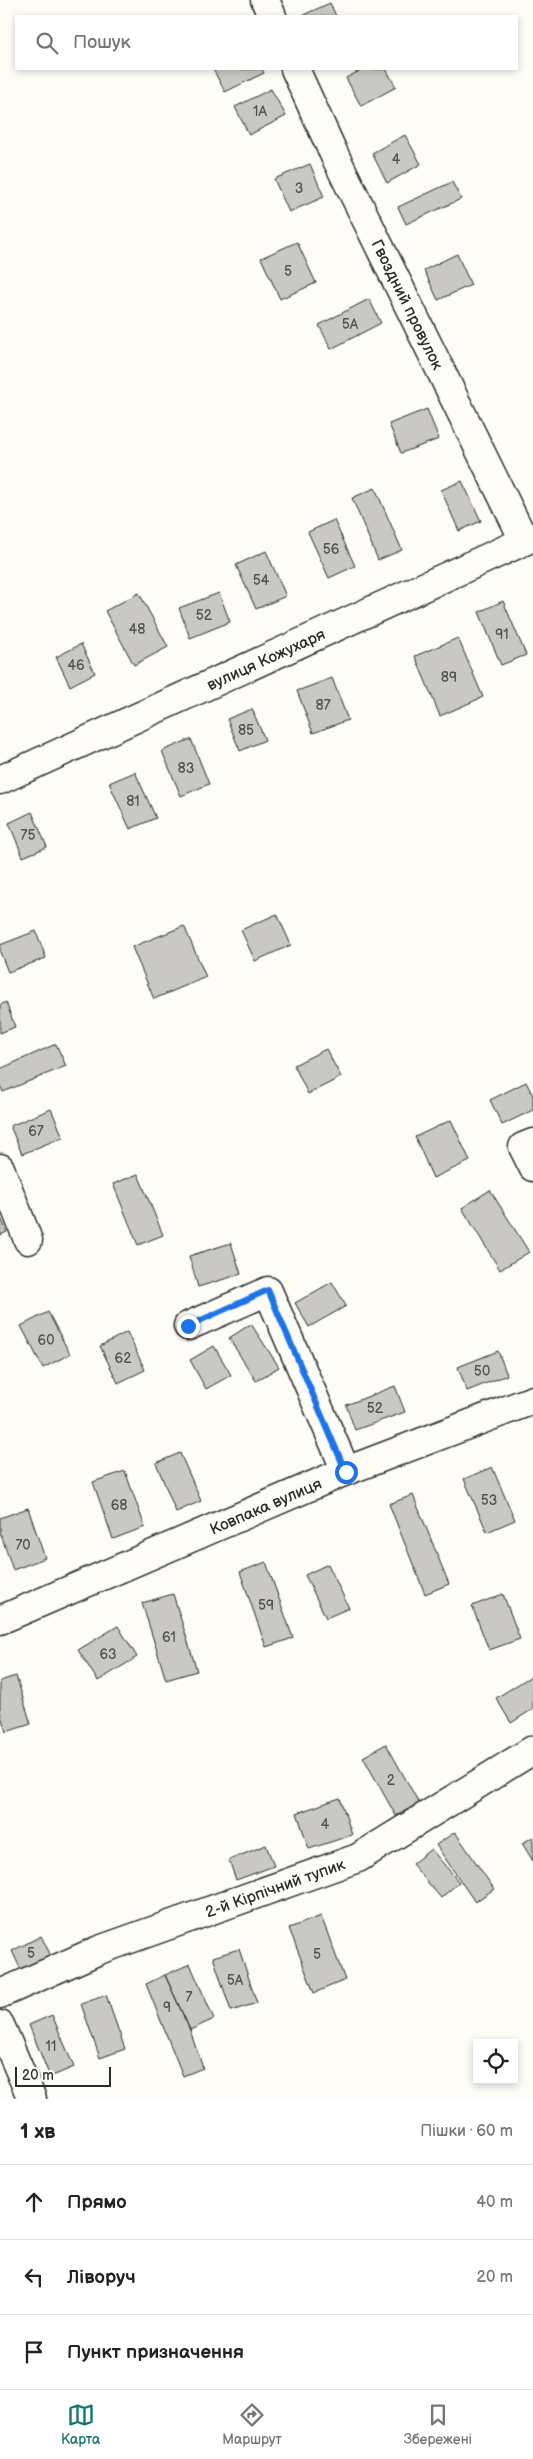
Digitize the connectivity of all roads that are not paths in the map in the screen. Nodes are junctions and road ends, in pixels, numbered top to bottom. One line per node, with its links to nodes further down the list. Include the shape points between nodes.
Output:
1 (265, 0): 2 (street)
2 (272, 15)
3 (295, 70): 4 (street, Гвоздний провулок, via 332,152)
4 (528, 539): 5 (street, вулиця Кожухаря)
5 (0, 780)
6 (533, 1143): 7 (street, via 523,1148)
7 (533, 1167)
8 (0, 1168): 9 (street)
9 (28, 1240)
10 (188, 1326): 12 (street, via 268,1290)
11 (533, 1400): 12 (street, Ковпака вулиця)
12 (346, 1472): 13 (street, Ковпака вулиця)
13 (0, 1620)
14 (533, 1750): 15 (street, 2-й Кірпічний тупик, via 358,1858 100,1950)
15 (0, 1994)
16 (0, 2025): 17 (street)
17 (32, 2099)

